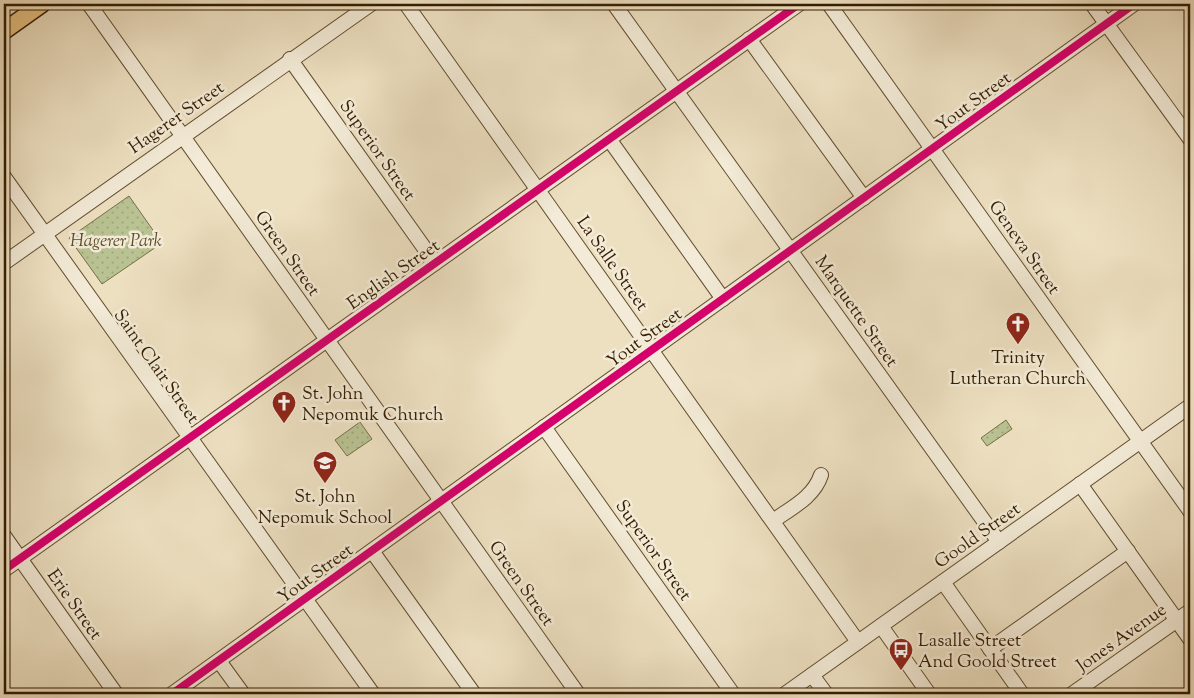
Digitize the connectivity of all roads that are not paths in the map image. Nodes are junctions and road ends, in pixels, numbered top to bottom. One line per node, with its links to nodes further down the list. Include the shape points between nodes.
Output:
1 (42, 4): 11 (main road)
2 (89, 4): 15 (street, Green Street)
3 (371, 4): 13 (street, Hagerer Street)
4 (406, 4): 20 (street, La Salle Street)
5 (614, 4): 14 (street, Marquette Street)
6 (799, 4): 12 (street, English Street)
7 (829, 4): 18 (street, Geneva Street)
8 (1092, 4): 10 (street)
9 (1134, 4): 10 (street, Yout Street)
10 (1106, 24): 17 (street); 18 (street, Yout Street)
11 (4, 31)
12 (749, 39): 14 (street, English Street); 21 (street)
13 (290, 60): 15 (street, Hagerer Street); 25 (street, Superior Street)
14 (678, 90): 16 (street, English Street); 23 (street, Marquette Street)
15 (183, 136): 22 (street, Hagerer Street); 27 (street, Green Street)
16 (609, 139): 20 (street, English Street); 26 (street)
17 (1190, 139)
18 (932, 149): 21 (street, Yout Street); 32 (street, Geneva Street)
19 (4, 177): 22 (street, Saint Clair Street)
20 (538, 190): 25 (street, English Street); 28 (street, La Salle Street)
21 (864, 198): 23 (street, Yout Street)
22 (44, 234): 24 (street, Hagerer Street); 31 (street, Saint Clair Street)
23 (791, 250): 26 (street, Yout Street); 39 (street, Marquette Street)
24 (4, 263)
25 (435, 263): 27 (street, English Street)
26 (723, 299): 28 (street, Yout Street)
27 (326, 340): 31 (street, English Street); 35 (street, Green Street)
28 (651, 350): 30 (street, Yout Street); 37 (street, La Salle Street)
29 (1190, 406): 32 (street, Goold Street)
30 (544, 427): 35 (street, Yout Street); 60 (street, Superior Street)
31 (189, 438): 42 (street, English Street); 45 (street, Saint Clair Street)
32 (1141, 442): 34 (street, Goold Street); 36 (street, Geneva Street)
33 (821, 475): 37 (street, via 818,486 810,494)
34 (1080, 484): 39 (street, Goold Street); 41 (street)
35 (441, 501): 40 (street, Yout Street); 59 (street, Green Street)
36 (1190, 511)
37 (773, 521): 50 (street, La Salle Street)
38 (4, 536): 42 (street, Erie Street)
39 (999, 542): 44 (street, Goold Street)
40 (372, 551): 45 (street, Yout Street); 58 (street)
41 (1128, 551): 47 (street); 51 (street)
42 (19, 558): 43 (street, English Street); 54 (street, Erie Street)
43 (4, 570)
44 (943, 582): 48 (street, Goold Street); 51 (street)
45 (305, 599): 52 (street, Yout Street); 57 (street, Saint Clair Street)
46 (1190, 611): 47 (street, Jones Avenue)
47 (1177, 620): 49 (street); 65 (street, Jones Avenue)
48 (881, 626): 50 (street, Goold Street); 63 (street)
49 (1190, 639)
50 (858, 642): 53 (street, Goold Street)
51 (990, 650): 64 (street)
52 (219, 660): 55 (street, Yout Street); 56 (street)
53 (812, 675): 61 (street, Goold Street); 62 (street)
54 (116, 694)
55 (172, 694)
56 (243, 694)
57 (372, 694)
58 (474, 694)
59 (578, 694)
60 (733, 694)
61 (785, 694)
62 (826, 694)
63 (929, 694)
64 (1022, 694)
65 (1072, 694)

